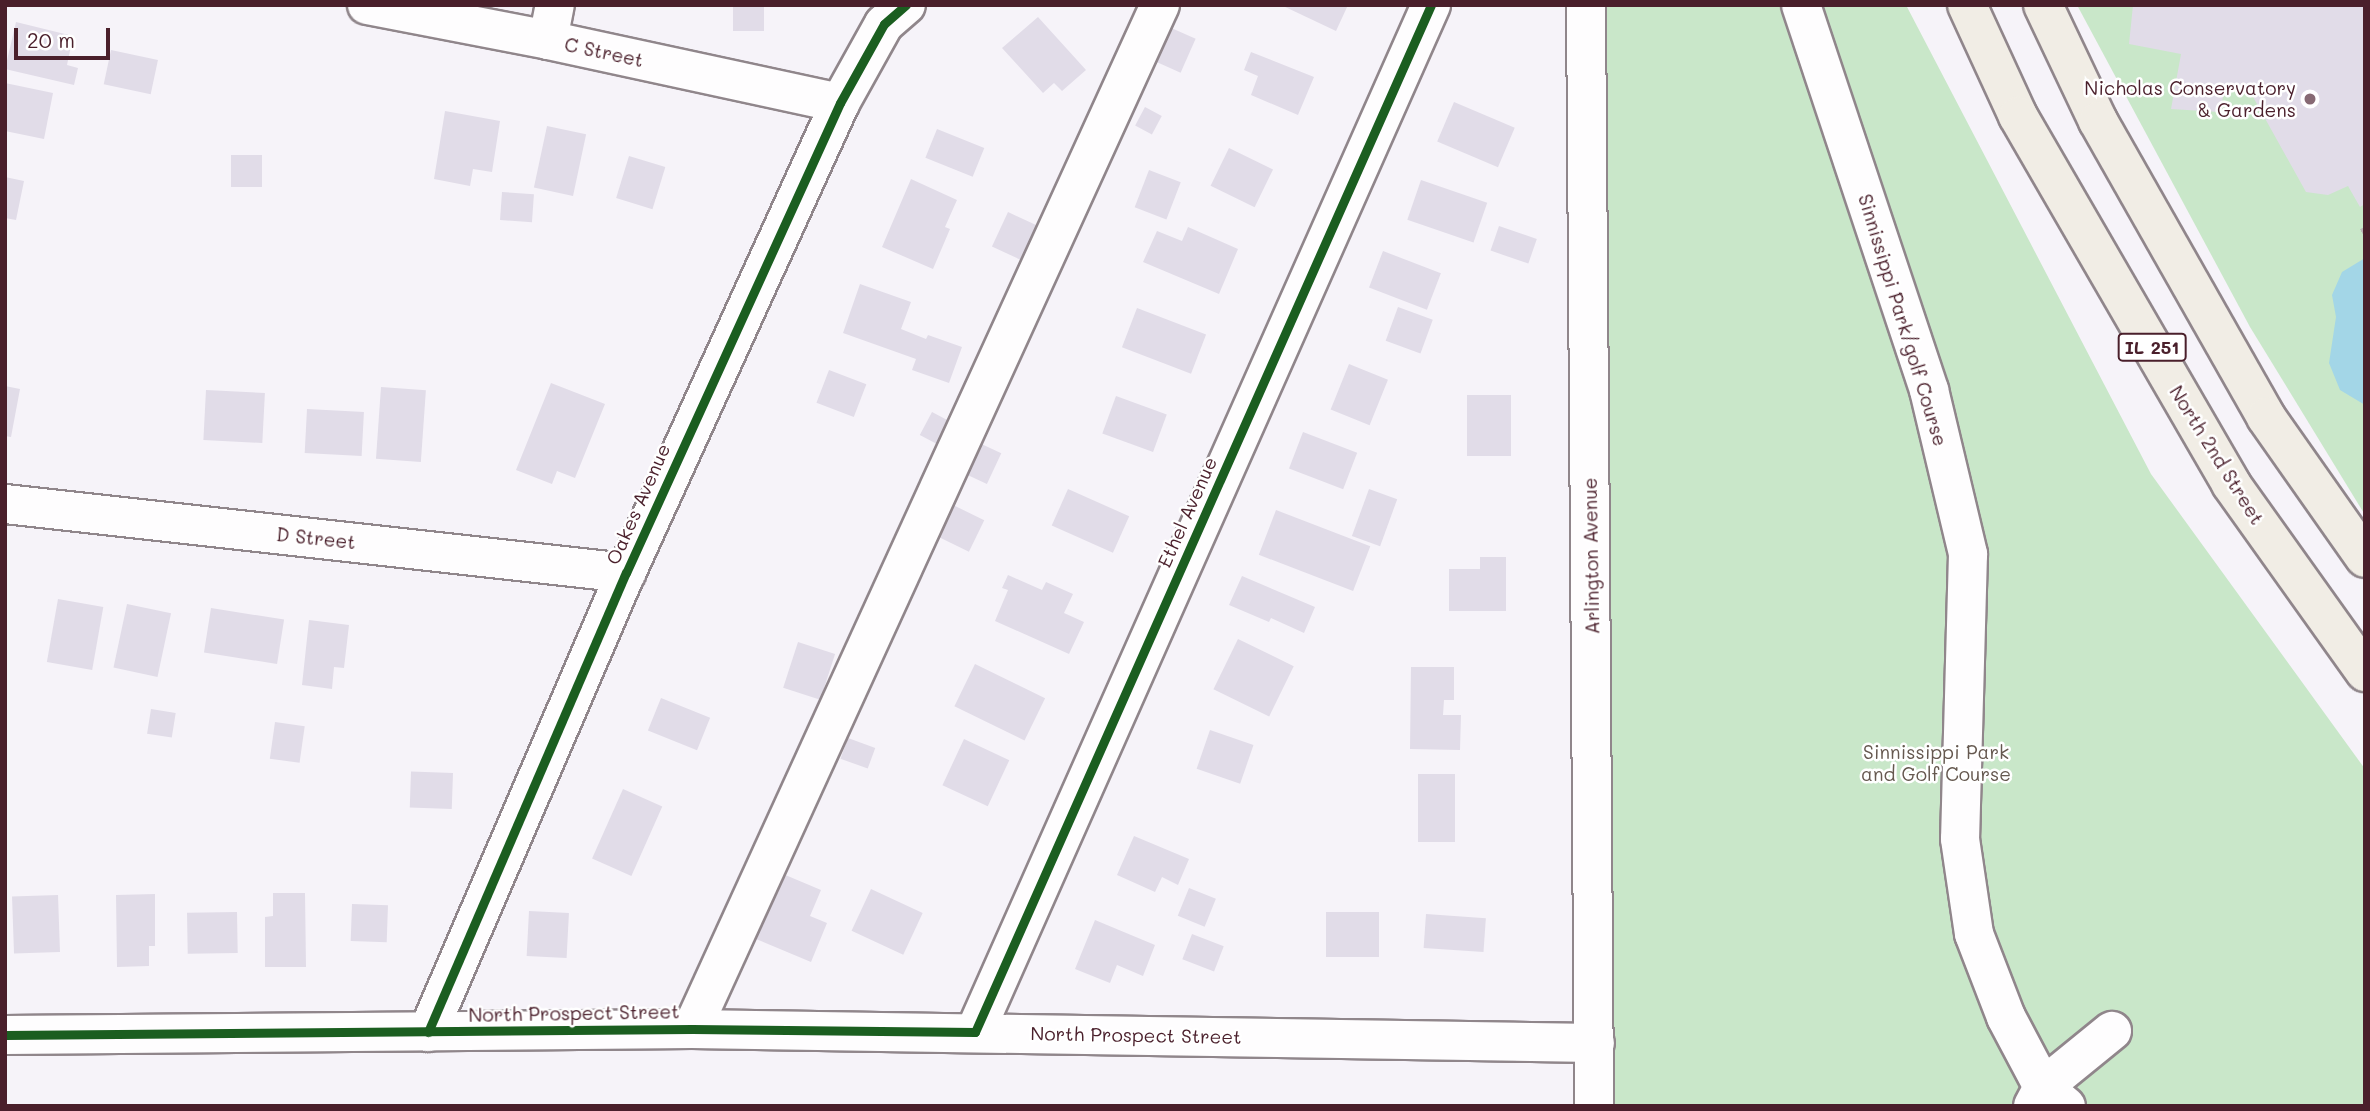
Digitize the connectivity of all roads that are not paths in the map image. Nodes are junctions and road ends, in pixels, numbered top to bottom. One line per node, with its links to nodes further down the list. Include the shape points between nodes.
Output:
1 (367, 5): 9 (street, C Street)
2 (906, 5): 10 (street, Oakes Avenue, via 884,24)
3 (1160, 5): 15 (street)
4 (1431, 5): 18 (street, Ethel Avenue)
5 (1586, 5): 20 (street, Arlington Avenue)
6 (1801, 5): 21 (street, Sinnissippi Park/golf Course, via 1929,390 1968,554 1960,839 1974,934 2006,1017)
7 (1967, 5): 14 (main road, North 2nd Street / IL 251, via 2018,116 2231,484)
8 (2043, 5): 12 (main road, IL 251, via 2098,121 2266,417)
9 (551, 23): 10 (street, C Street)
10 (840, 103): 13 (street, Oakes Avenue)
11 (5, 504): 13 (street, D Street)
12 (2365, 558)
13 (626, 573): 17 (street, Oakes Avenue)
14 (2365, 672)
15 (692, 1029): 17 (street, North Prospect Street); 18 (street, North Prospect Street)
16 (2112, 1031): 21 (street)
17 (428, 1032): 19 (street, North Prospect Street)
18 (975, 1032): 20 (street, North Prospect Street)
19 (5, 1035)
20 (1595, 1043): 22 (street, Arlington Avenue)
21 (2047, 1100)
22 (1594, 1106)

